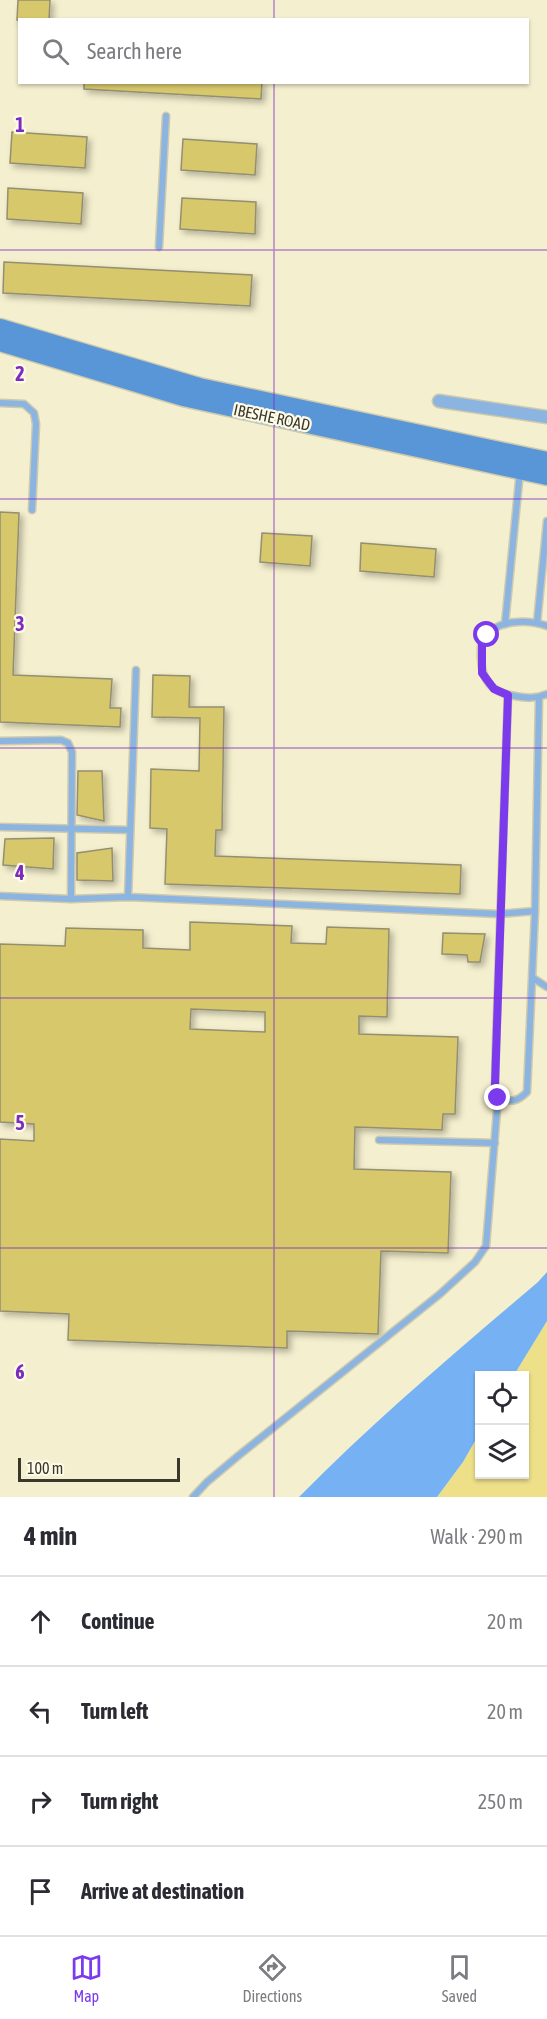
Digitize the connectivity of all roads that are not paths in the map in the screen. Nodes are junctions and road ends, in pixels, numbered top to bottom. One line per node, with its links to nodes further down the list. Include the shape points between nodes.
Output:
1 (165, 116): 2 (lane)
2 (159, 247)
3 (0, 328): 8 (main road, IBESHE ROAD, via 199,387)
4 (0, 342): 9 (main road, IBESHE ROAD, via 183,397)
5 (439, 401): 7 (street)
6 (0, 403): 11 (lane, via 24,404 34,413)
7 (547, 417)
8 (547, 461)
9 (520, 470): 10 (main road, IBESHE ROAD); 14 (lane)
10 (547, 476)
11 (32, 510)
12 (547, 521): 13 (lane)
13 (537, 622): 14 (lane); 15 (lane)
14 (505, 624): 18 (lane, via 495,628 482,642 481,654 482,673 494,689)
15 (547, 626)
16 (136, 670): 23 (lane)
17 (547, 694): 19 (lane)
18 (508, 695): 19 (lane); 28 (lane)
19 (539, 698): 27 (lane)
20 (0, 741): 22 (lane, via 68,743 72,752)
21 (0, 827): 22 (lane)
22 (71, 828): 23 (lane); 26 (lane)
23 (130, 830): 25 (lane)
24 (0, 896): 26 (lane)
25 (129, 897): 26 (lane); 28 (lane)
26 (71, 898)
27 (535, 911): 28 (lane); 29 (lane)
28 (499, 914): 31 (lane, via 495,1085)
29 (533, 978): 30 (lane); 31 (lane, via 528,1092 510,1102)
30 (547, 987)
31 (498, 1098): 33 (lane)
32 (379, 1140): 33 (lane)
33 (495, 1143): 34 (lane, via 486,1246 475,1262)
34 (193, 1497)

